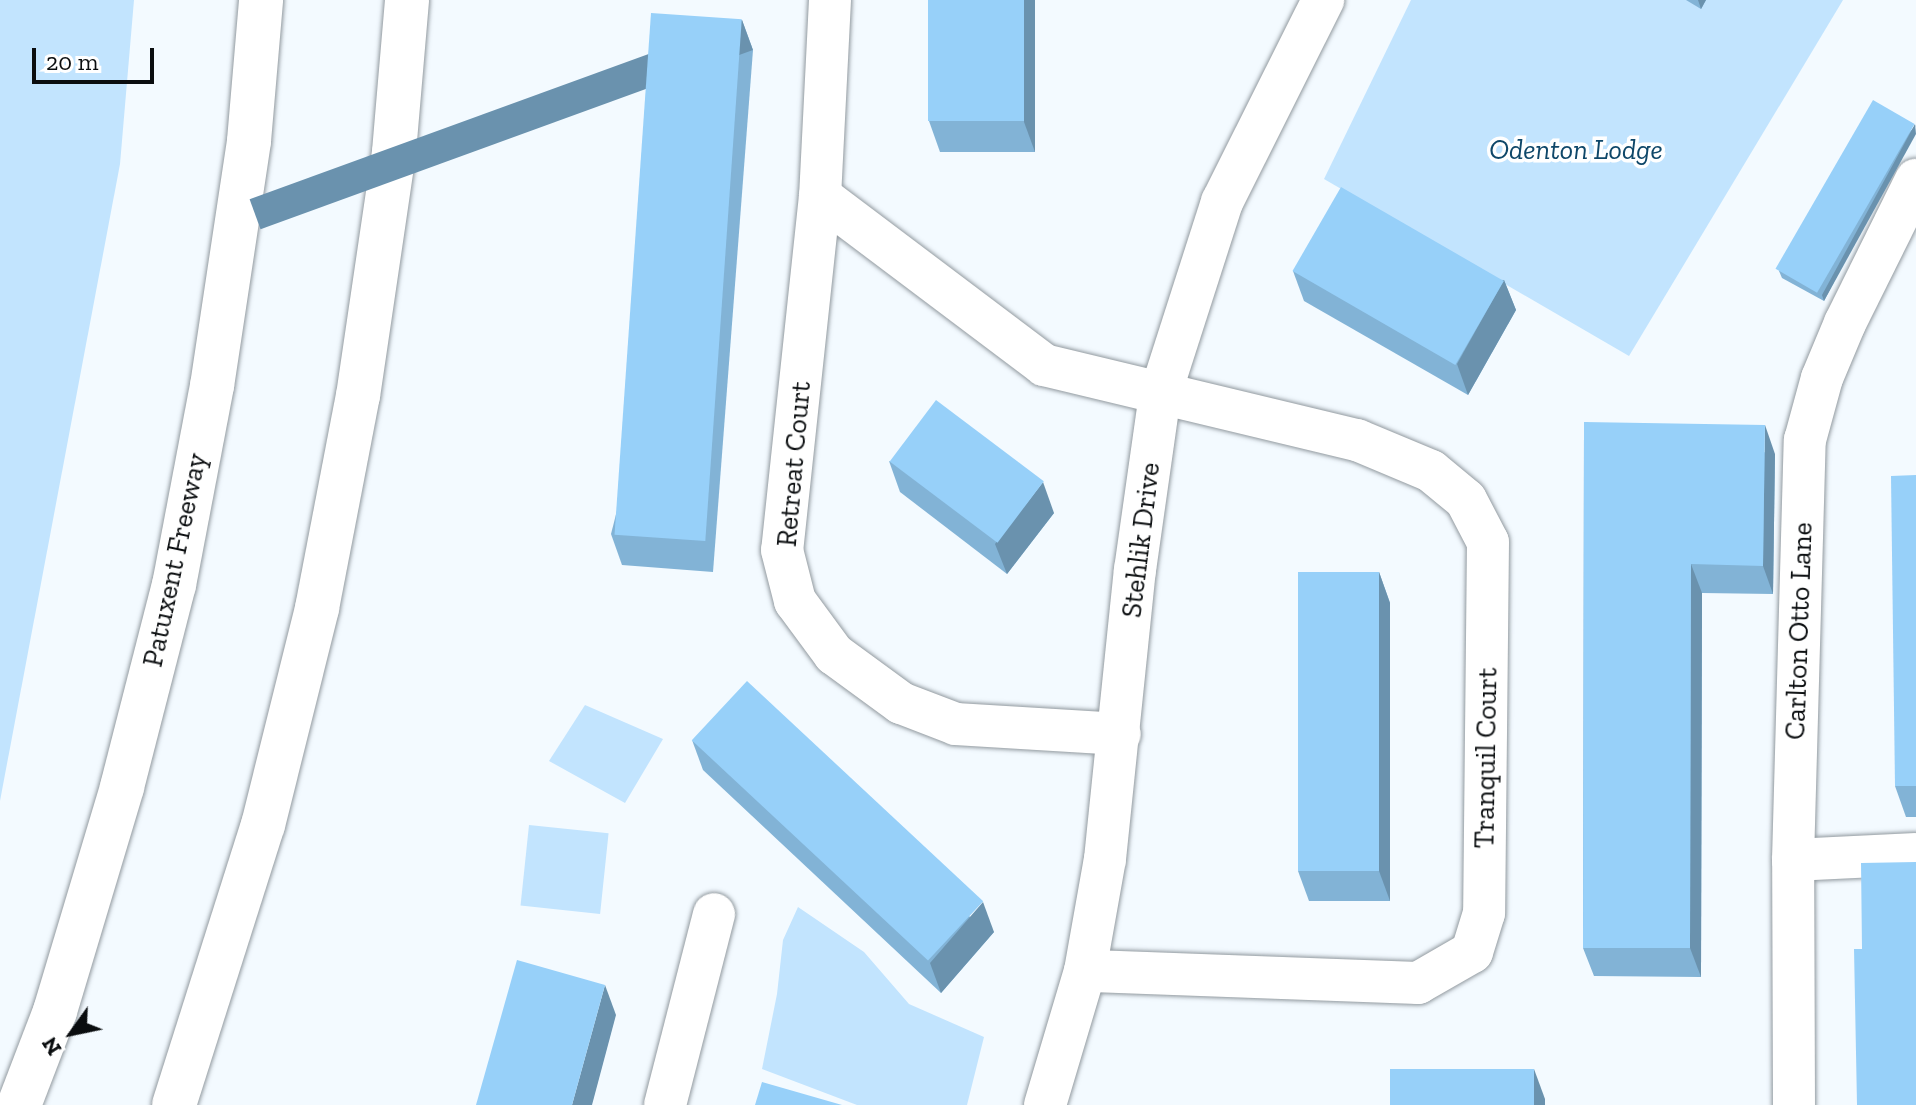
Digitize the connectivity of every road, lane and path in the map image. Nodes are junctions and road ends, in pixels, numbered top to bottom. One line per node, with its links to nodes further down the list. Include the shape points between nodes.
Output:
1 (261, 0): 13 (highway, Patuxent Freeway, via 249,141 212,386 174,585 104,847 55,1011)
2 (407, 0): 14 (highway, via 394,152 361,381 317,608 263,825)
3 (830, 0): 6 (street, Retreat Court)
4 (1323, 0): 7 (street, Stehlik Drive, via 1222,202)
5 (1916, 180): 10 (street, Carlton Otto Lane, via 1845,323 1805,440)
6 (820, 196): 7 (street, via 1044,365); 8 (street, Retreat Court, via 782,550 795,601 834,654 901,703 956,724)
7 (1160, 395): 8 (street, Stehlik Drive, via 1135,570); 12 (street, Tranquil Court, via 1357,440 1431,471 1466,500 1488,542 1484,913 1472,952 1418,983)
8 (1120, 734): 12 (street, Stehlik Drive)
9 (1916, 854): 10 (street)
10 (1793, 860): 17 (street, Carlton Otto Lane)
11 (714, 914): 15 (street)
12 (1085, 971): 16 (street, Stehlik Drive)
13 (19, 1105)
14 (174, 1105)
15 (665, 1105)
16 (1045, 1105)
17 (1794, 1105)

